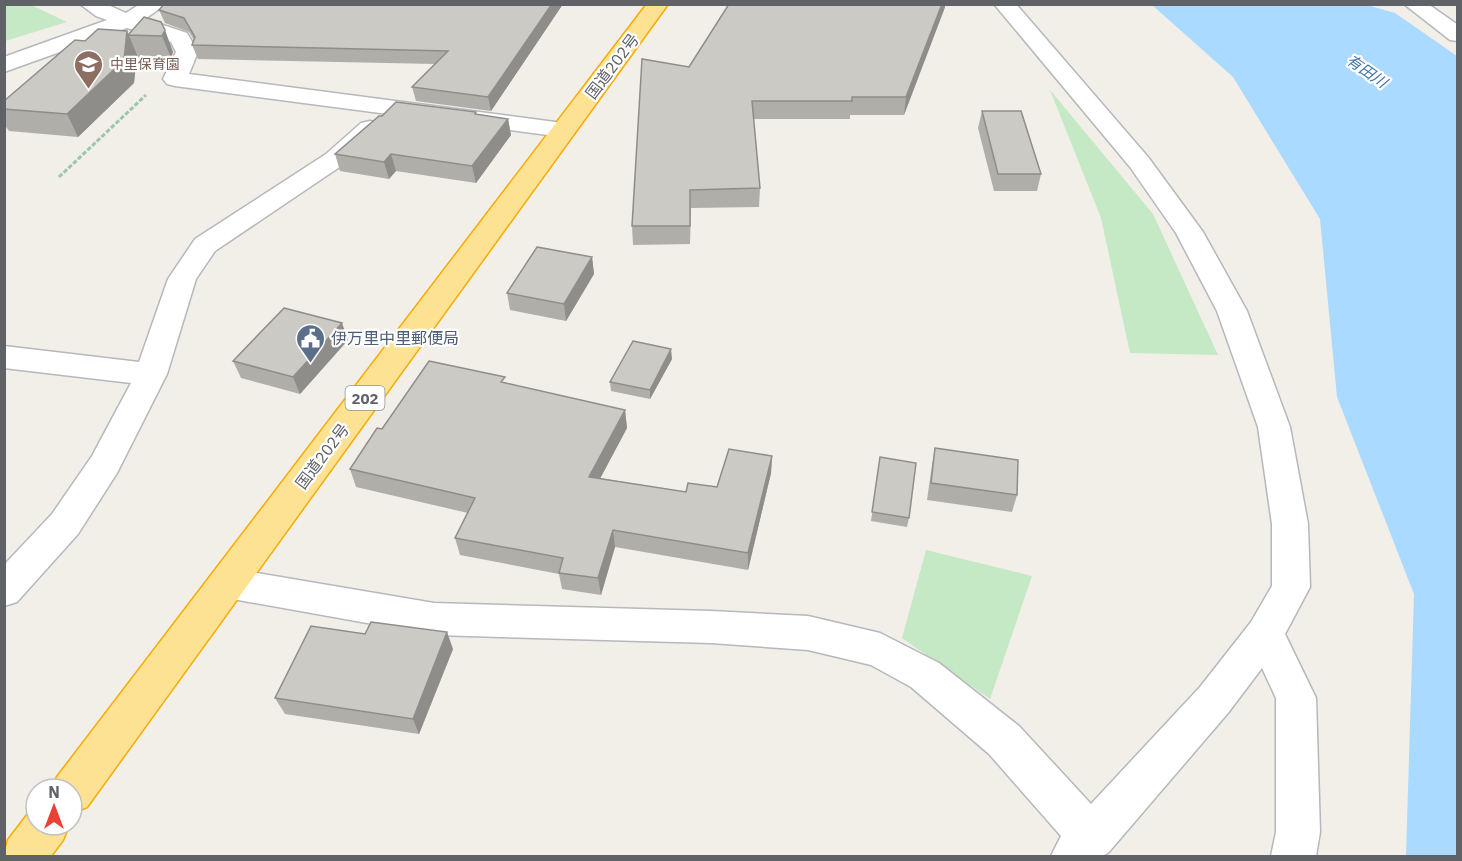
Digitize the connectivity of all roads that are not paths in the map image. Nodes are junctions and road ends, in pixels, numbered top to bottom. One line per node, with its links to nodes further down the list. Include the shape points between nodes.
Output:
1 (90, 4): 6 (street)
2 (156, 4): 6 (street)
3 (658, 4): 10 (highway, 国道202号 / 202)
4 (1004, 4): 15 (street, via 1139,162 1189,232 1232,311 1274,427 1290,524 1291,587)
5 (1414, 4): 7 (street)
6 (128, 20): 8 (street); 9 (street, via 179,38 187,52 175,79)
7 (1458, 35)
8 (4, 64)
9 (392, 109): 10 (street); 12 (street, via 335,159 205,245 182,279)
10 (563, 130): 13 (highway, 国道202号 / 202)
11 (4, 357): 12 (street)
12 (151, 374): 14 (street, via 105,464 65,524)
13 (227, 583): 16 (highway, 国道202号 / 202); 18 (street, via 434,619 808,633 880,650 925,675 1004,740)
14 (4, 591)
15 (1265, 634): 18 (street, via 1214,700); 20 (street, via 1296,698 1298,832)
16 (83, 777)
17 (38, 837): 19 (highway)
18 (1083, 847)
19 (24, 856)
20 (1294, 856)

